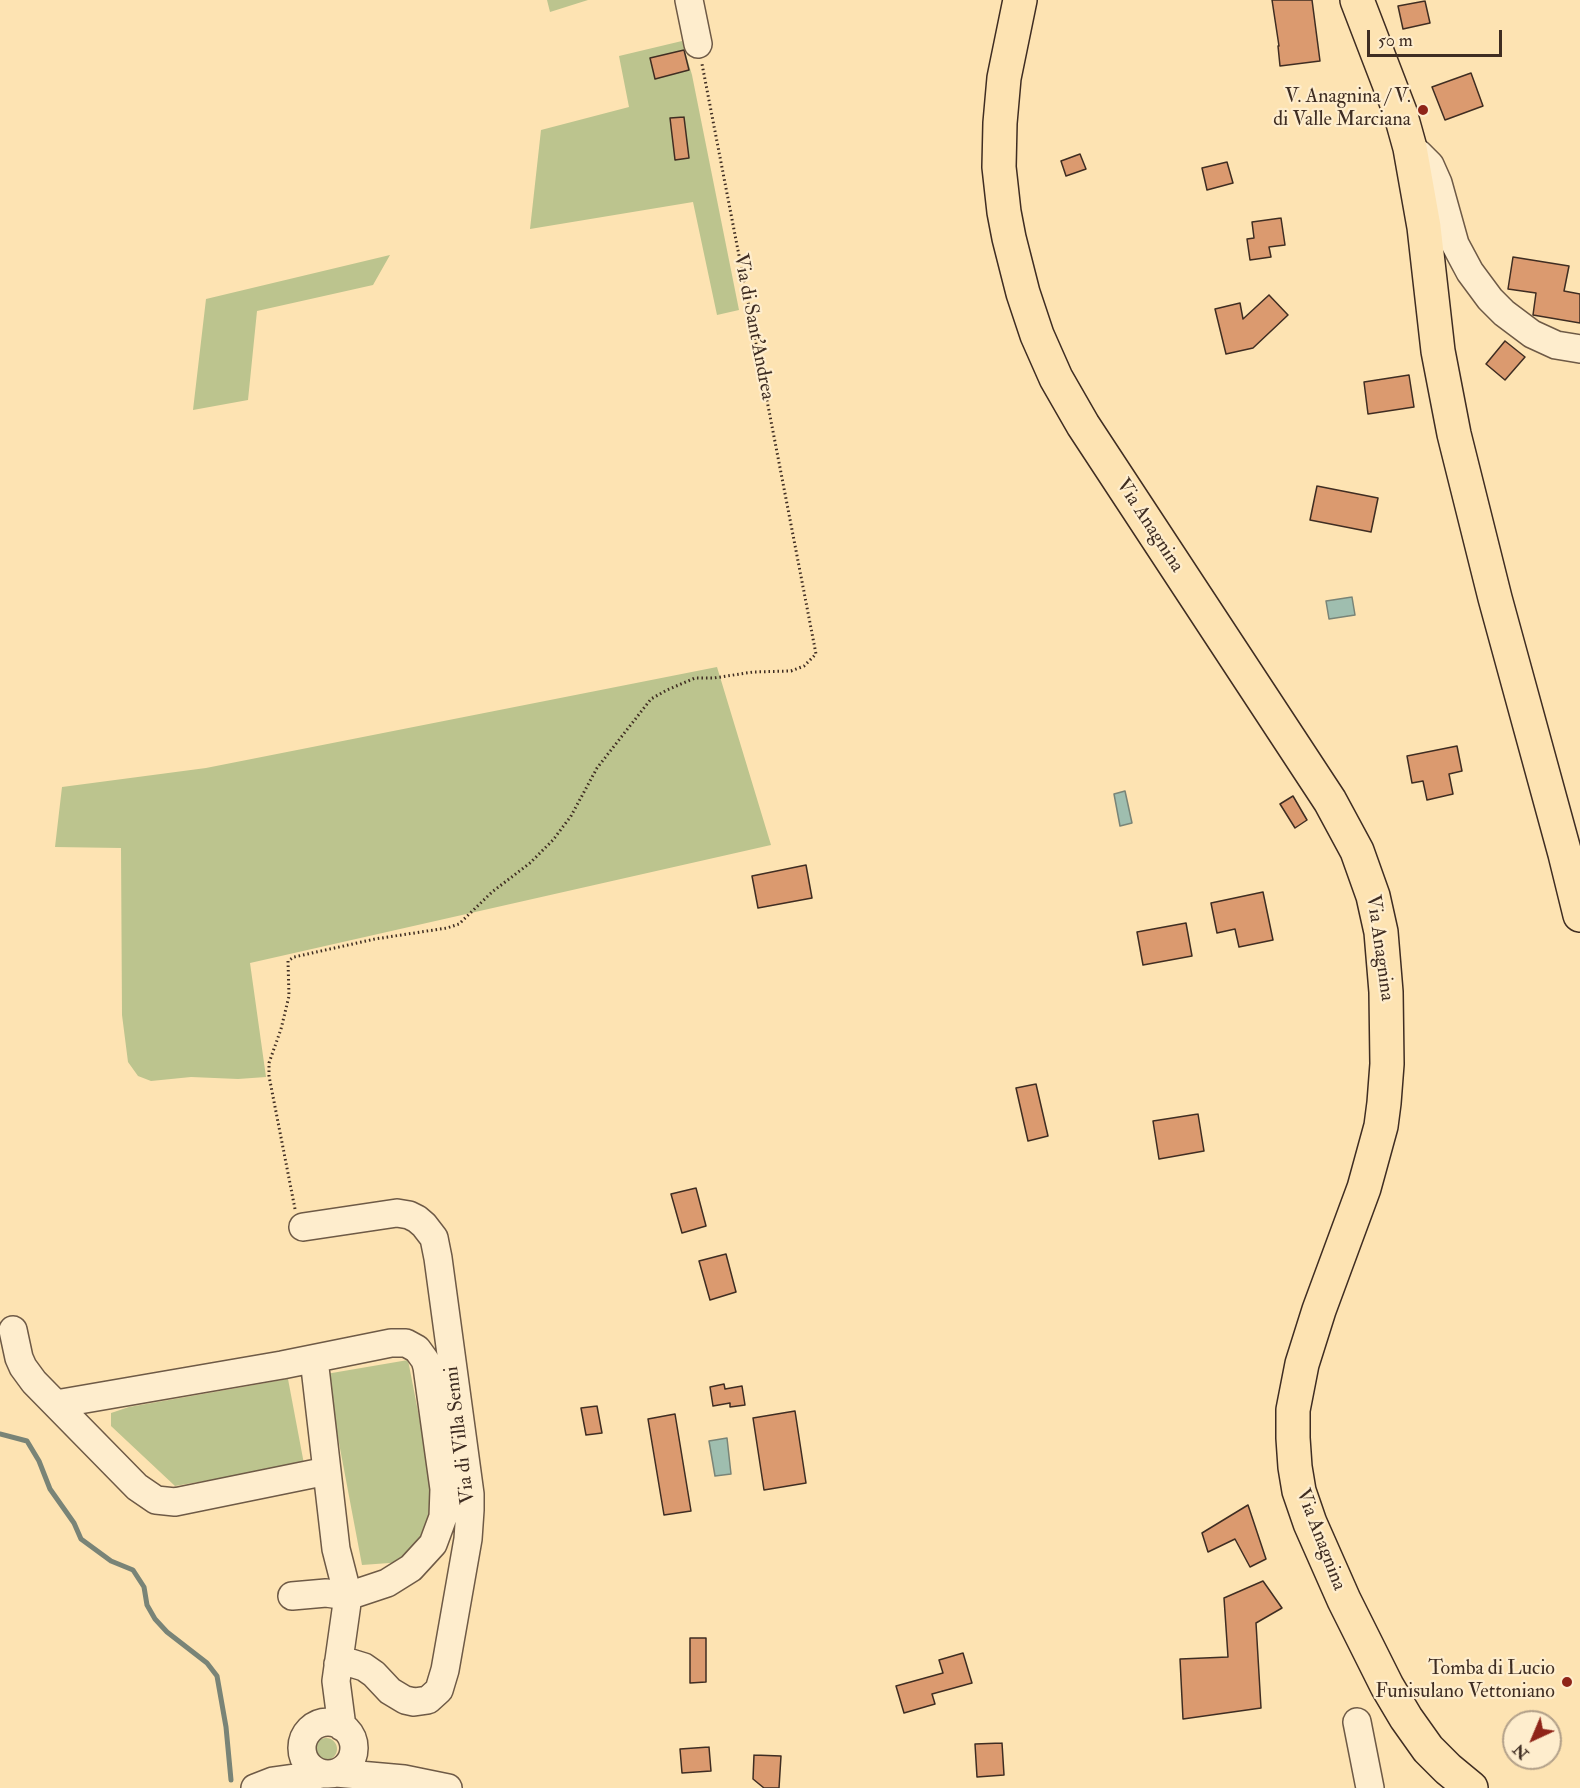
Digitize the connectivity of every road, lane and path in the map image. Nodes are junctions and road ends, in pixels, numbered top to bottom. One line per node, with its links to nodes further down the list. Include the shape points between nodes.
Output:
1 (689, 0): 4 (street)
2 (1020, 0): 24 (main road, Via Anagnina, via 1003,85 999,167 1009,238 1037,336 1083,425 1330,801 1357,850 1373,896 1381,932 1386,992 1388,1057 1381,1126 1364,1188 1302,1364 1293,1410 1295,1467 1310,1523 1387,1686 1428,1749)
3 (1357, 0): 5 (main road)
4 (698, 44): 8 (path, Via di Sant'Andrea, via 816,654 804,666 791,670 695,678 651,699 597,768 553,840 459,924 375,939 288,961 289,996 269,1063 269,1076 297,1219)
5 (1410, 148): 6 (street, via 1430,165 1455,244 1490,299 1532,334 1556,345); 7 (main road, via 1424,227 1438,351 1458,453)
6 (1580, 349)
7 (1580, 915)
8 (303, 1227): 15 (street, Via di Villa Senni, via 397,1213 417,1219 434,1238 470,1494 468,1539 439,1690 428,1700 414,1702 390,1691 364,1667 351,1664)
9 (13, 1330): 11 (street, via 23,1367)
10 (314, 1359): 11 (street); 12 (street); 14 (street, via 406,1343 421,1353 428,1378 445,1499 441,1527 433,1544 411,1568 387,1583)
11 (56, 1404): 12 (street, via 137,1487 156,1500 175,1502)
12 (327, 1471): 14 (street, via 336,1549)
13 (292, 1596): 14 (street)
14 (348, 1596): 15 (street)
15 (337, 1677): 17 (street)
16 (1357, 1722): 23 (street)
17 (339, 1732): 18 (street, via 307,1733); 19 (street, via 351,1758 342,1770); 20 (street)
18 (302, 1748): 19 (street, via 310,1767); 21 (street)
19 (329, 1773): 20 (street); 21 (street)
20 (404, 1779): 22 (street)
21 (264, 1785)
22 (448, 1788)
23 (1370, 1788)
24 (1471, 1788)

